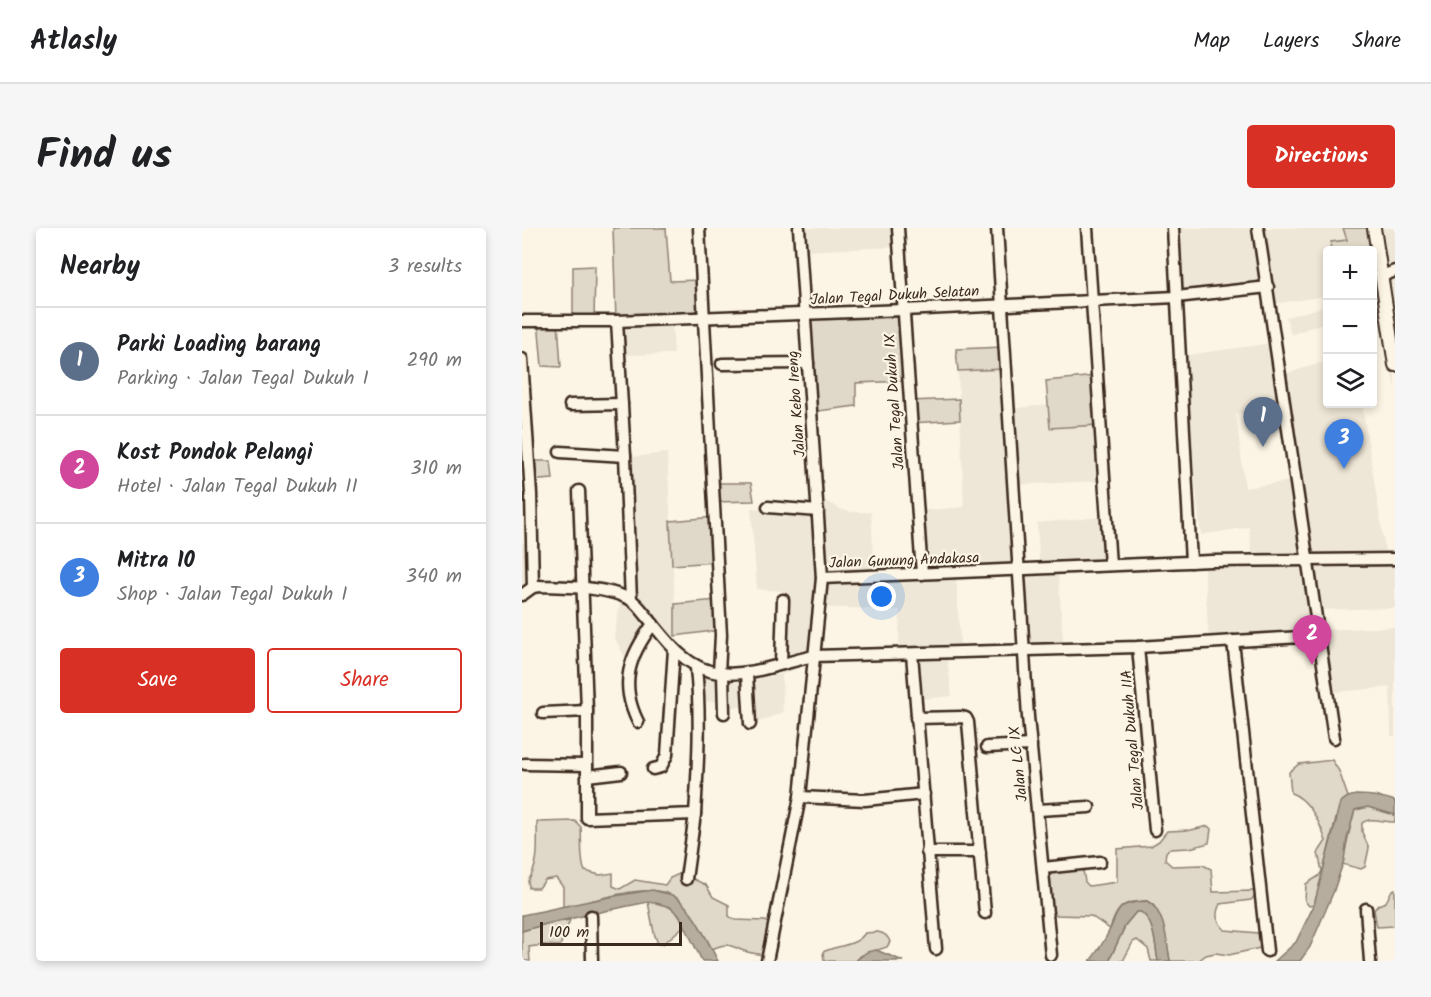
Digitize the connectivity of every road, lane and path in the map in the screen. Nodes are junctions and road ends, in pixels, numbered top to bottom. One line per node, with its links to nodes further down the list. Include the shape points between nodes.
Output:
1 (699, 228): 17 (street)
2 (800, 228): 16 (street, Jalan Kebo Ireng)
3 (898, 228): 15 (street, Jalan Tegal Dukuh IX)
4 (997, 228): 14 (street, Jalan LC IX)
5 (1087, 228): 13 (street)
6 (1173, 228): 12 (street)
7 (1258, 228): 11 (street)
8 (1374, 228): 10 (main road)
9 (1395, 272): 10 (street)
10 (1382, 276): 23 (main road)
11 (1268, 287): 12 (street, Jalan Tegal Dukuh Selatan); 33 (street)
12 (1176, 297): 13 (street, Jalan Tegal Dukuh Selatan); 34 (street)
13 (1093, 301): 14 (street, Jalan Tegal Dukuh Selatan); 35 (street)
14 (1002, 306): 15 (street, Jalan Tegal Dukuh Selatan); 36 (street, Jalan LC IX)
15 (903, 310): 16 (street, Jalan Tegal Dukuh Selatan); 37 (street, Jalan Tegal Dukuh IX)
16 (805, 315): 17 (street, Jalan Tegal Dukuh Selatan); 21 (street, Jalan Kebo Ireng)
17 (704, 317): 19 (street, Jalan Tegal Dukuh Selatan); 54 (street)
18 (522, 321): 19 (street, Jalan Tegal Dukuh Selatan)
19 (617, 321): 25 (street)
20 (522, 359): 29 (street)
21 (808, 363): 22 (street); 31 (street, Jalan Kebo Ireng)
22 (722, 364)
23 (1395, 365)
24 (570, 405): 25 (street)
25 (622, 405): 27 (street)
26 (560, 452): 27 (street)
27 (625, 456): 42 (street)
28 (579, 491): 40 (street)
29 (526, 494): 39 (street)
30 (768, 507): 31 (street)
31 (818, 512): 38 (street, Jalan Kebo Ireng)
32 (1395, 559): 33 (street, Jalan Gunung Andakasa)
33 (1307, 560): 34 (street, Jalan Gunung Andakasa); 45 (street)
34 (1191, 562): 35 (street, Jalan Gunung Andakasa)
35 (1110, 566): 36 (street, Jalan Gunung Andakasa)
36 (1019, 570): 37 (street, Jalan Gunung Andakasa); 49 (street, Jalan LC IX)
37 (922, 574): 38 (street, Jalan Gunung Andakasa)
38 (822, 578): 51 (street, Jalan Gunung Andakasa)
39 (533, 587): 40 (street); 41 (street)
40 (582, 588): 42 (street); 56 (street)
41 (522, 595)
42 (631, 600): 44 (street)
43 (783, 600): 52 (street)
44 (653, 624): 48 (street); 60 (street, via 638,644 631,664 629,701)
45 (1318, 636): 46 (street, Jalan Tegal Dukuh IIA); 62 (street)
46 (1233, 641): 47 (street, Jalan Tegal Dukuh IIA); 84 (street)
47 (1138, 648): 49 (street); 74 (street, Jalan Tegal Dukuh IIA)
48 (674, 649): 53 (street); 66 (street, via 667,755 661,767)
49 (1024, 651): 50 (street); 63 (street, Jalan LC IX)
50 (912, 654): 51 (street); 59 (street)
51 (814, 656): 52 (street); 70 (street, Jalan Gunung Andakasa)
52 (781, 663): 55 (street)
53 (696, 668): 54 (street); 73 (street, via 699,701)
54 (721, 674): 55 (street); 57 (street)
55 (747, 674): 61 (street)
56 (587, 711): 58 (street); 67 (street)
57 (724, 712)
58 (543, 713)
59 (916, 718): 69 (street); 76 (street, via 962,717 968,722)
60 (638, 722)
61 (750, 724)
62 (1334, 738)
63 (1031, 745): 64 (street); 72 (street, Jalan LC IX)
64 (987, 747)
65 (525, 764): 67 (street)
66 (653, 769)
67 (587, 770): 68 (street); 73 (street, via 587,818)
68 (621, 772)
69 (924, 794): 70 (street, via 865,800); 75 (street)
70 (800, 797): 87 (street, Jalan Gunung Andakasa)
71 (1089, 807): 72 (street)
72 (1038, 810): 78 (street, Jalan LC IX)
73 (695, 814): 79 (street)
74 (1155, 830)
75 (927, 852): 76 (street); 83 (street)
76 (980, 852): 81 (street)
77 (1100, 862): 78 (street)
78 (1043, 868): 85 (street, Jalan LC IX)
79 (686, 879)
80 (1366, 909): 88 (street)
81 (985, 913)
82 (591, 916): 86 (street)
83 (936, 948)
84 (1268, 951)
85 (1051, 955)
86 (592, 961)
87 (767, 961)
88 (1371, 961)

